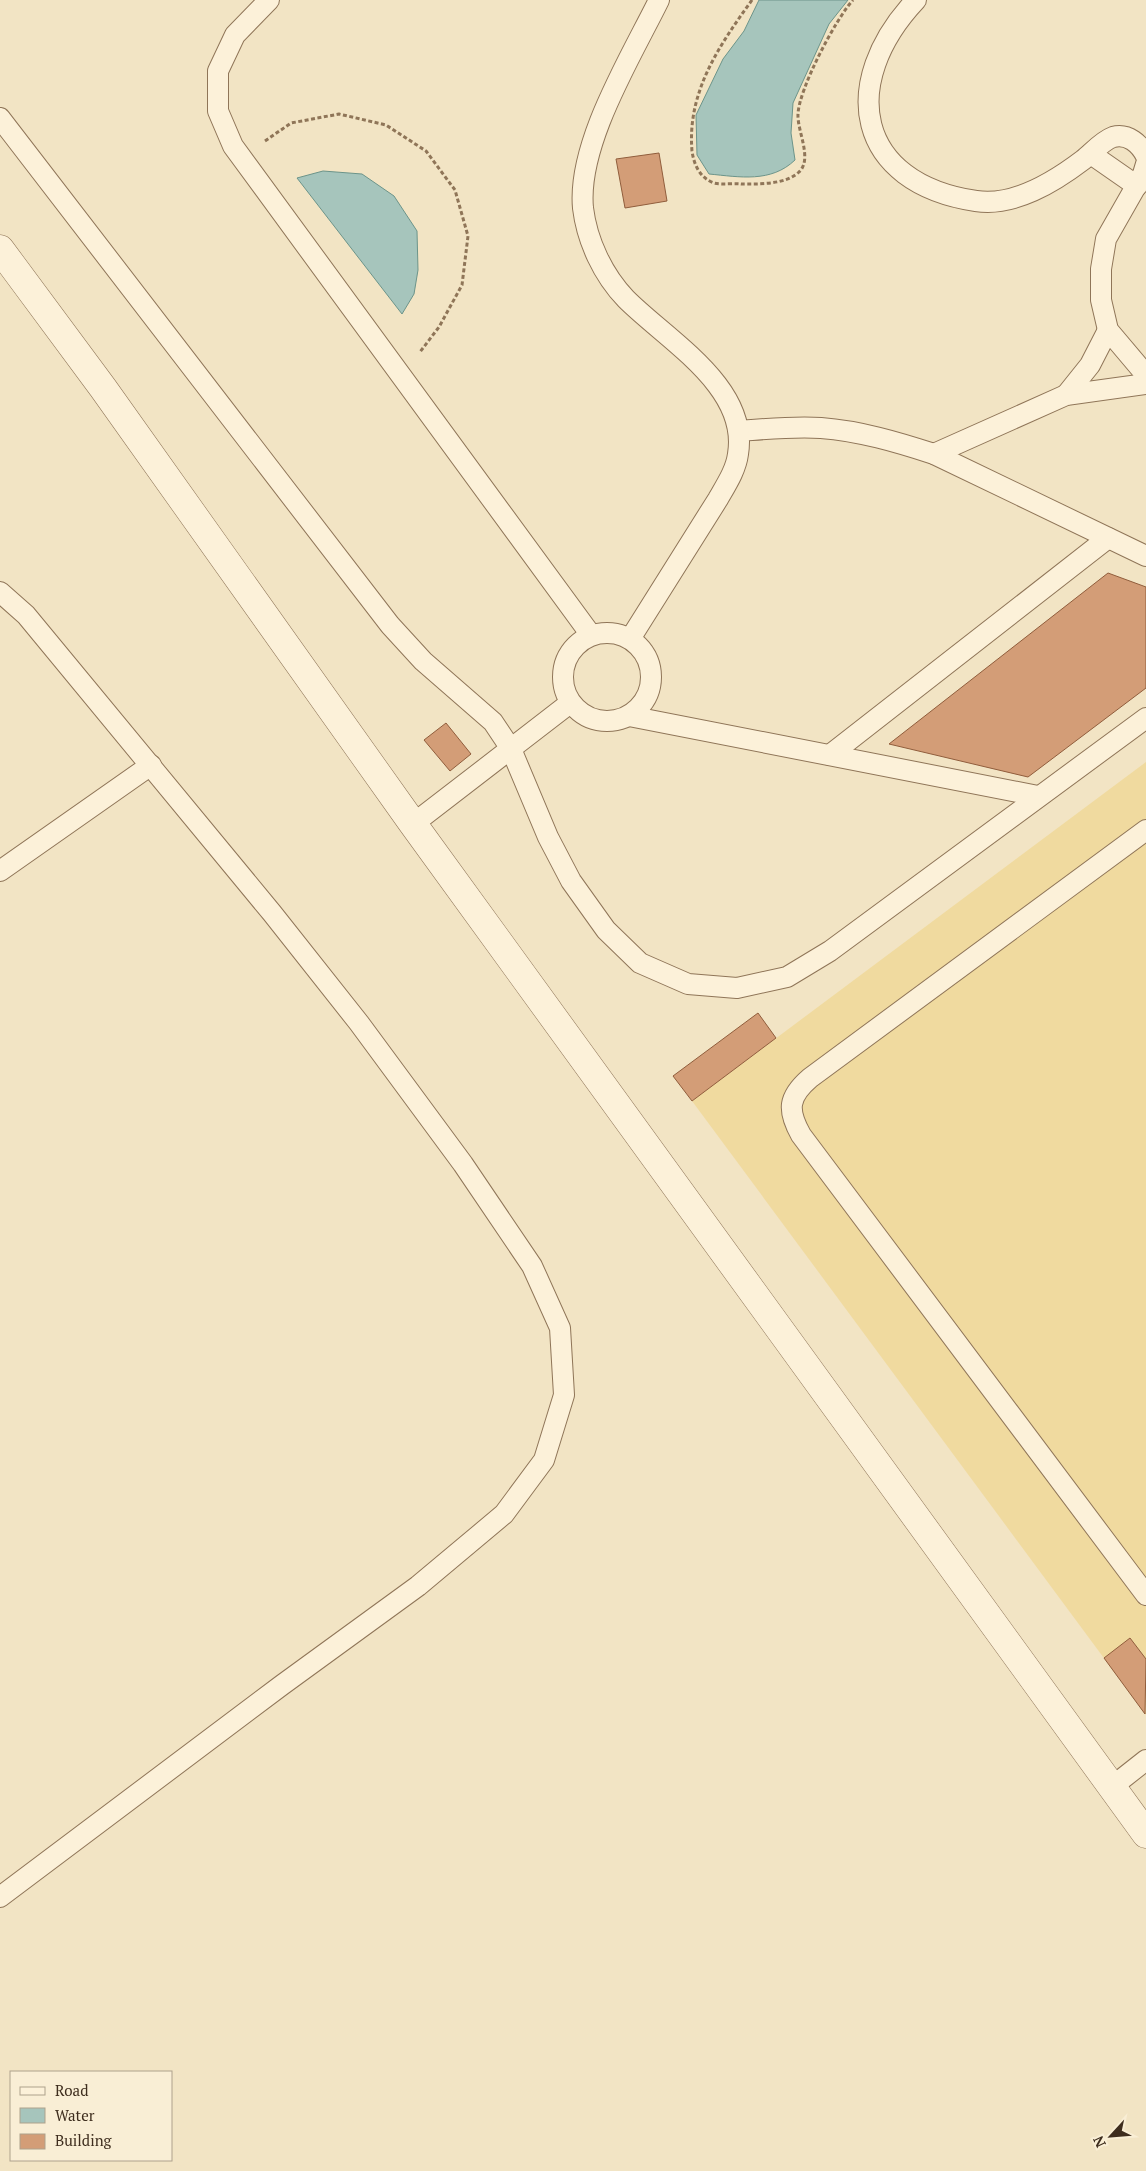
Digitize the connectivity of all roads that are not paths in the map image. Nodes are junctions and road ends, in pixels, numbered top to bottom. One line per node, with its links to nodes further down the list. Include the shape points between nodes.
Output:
1 (269, 0): 19 (lane, via 235,35 218,71 218,111 233,146)
2 (659, 0): 14 (lane, via 605,110 584,174 583,208 590,240 604,271 625,298 721,387 733,408)
3 (916, 0): 5 (lane, via 900,16 884,43 872,73 867,105 874,139 893,164 947,196 979,202 1010,199 1040,188)
4 (0, 118): 24 (lane, via 390,625 423,661 493,722)
5 (1091, 154): 6 (lane, via 1114,137 1129,138 1141,146); 8 (lane)
6 (1146, 156)
7 (1146, 164): 8 (lane)
8 (1137, 186): 10 (lane, via 1106,239 1100,269 1101,300)
9 (0, 249): 28 (street, via 103,388)
10 (1108, 330): 11 (lane); 13 (lane, via 1090,364)
11 (1146, 375)
12 (1146, 384): 13 (lane)
13 (1066, 395): 15 (lane)
14 (739, 431): 15 (lane, via 820,428 888,440); 20 (lane, via 738,455 730,478)
15 (934, 454): 16 (lane)
16 (1108, 538): 17 (lane); 25 (lane)
17 (1146, 556)
18 (0, 592): 26 (lane, via 26,615)
19 (591, 636): 20 (lane, via 604,632); 21 (lane, via 574,646 564,664 562,684)
20 (630, 639): 22 (lane, via 643,652 650,669 650,687 642,704)
21 (570, 703): 22 (lane, via 582,714 597,720 614,721); 24 (lane)
22 (629, 716): 25 (lane)
23 (1146, 718): 27 (lane)
24 (511, 749): 27 (lane, via 548,837 571,881 606,930 640,963 696,985 737,988 787,976 830,952); 28 (lane)
25 (830, 755): 27 (lane)
26 (151, 765): 30 (lane); 35 (lane, via 359,1023 532,1266 560,1328 564,1395 544,1460 504,1514 418,1586)
27 (1038, 796)
28 (413, 824): 33 (street)
29 (1146, 830): 31 (lane, via 810,1078 798,1089 791,1104 793,1120 801,1135)
30 (0, 871)
31 (1146, 1595)
32 (1146, 1760): 33 (lane)
33 (1113, 1786): 34 (street)
34 (1146, 1834)
35 (0, 1897)

